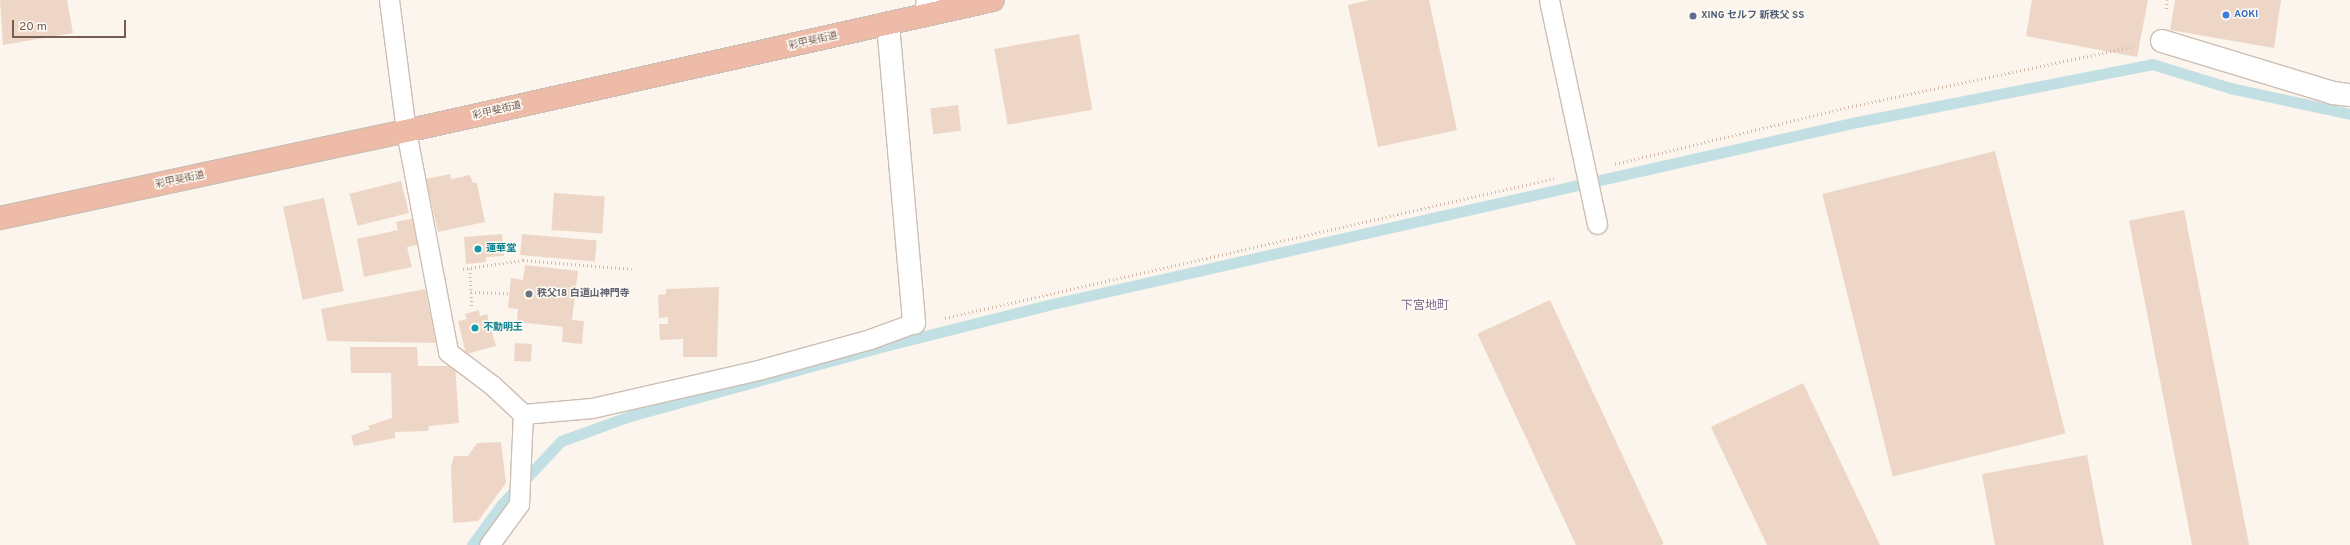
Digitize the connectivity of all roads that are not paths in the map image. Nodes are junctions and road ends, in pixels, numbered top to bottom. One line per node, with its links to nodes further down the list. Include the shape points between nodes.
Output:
1 (389, 0): 8 (lane)
2 (993, 0): 4 (highway, 彩甲斐街道)
3 (1549, 0): 10 (lane)
4 (927, 7): 5 (highway, 彩甲斐街道)
5 (888, 24): 8 (highway, 彩甲斐街道); 11 (street)
6 (2162, 41): 7 (street, via 2333,93)
7 (2350, 95)
8 (406, 131): 9 (highway, 彩甲斐街道); 12 (lane, via 448,352 492,385)
9 (0, 218)
10 (1597, 224)
11 (914, 323): 12 (lane, via 870,339 762,369 592,408)
12 (523, 414): 13 (lane, via 519,504)
13 (489, 545)

